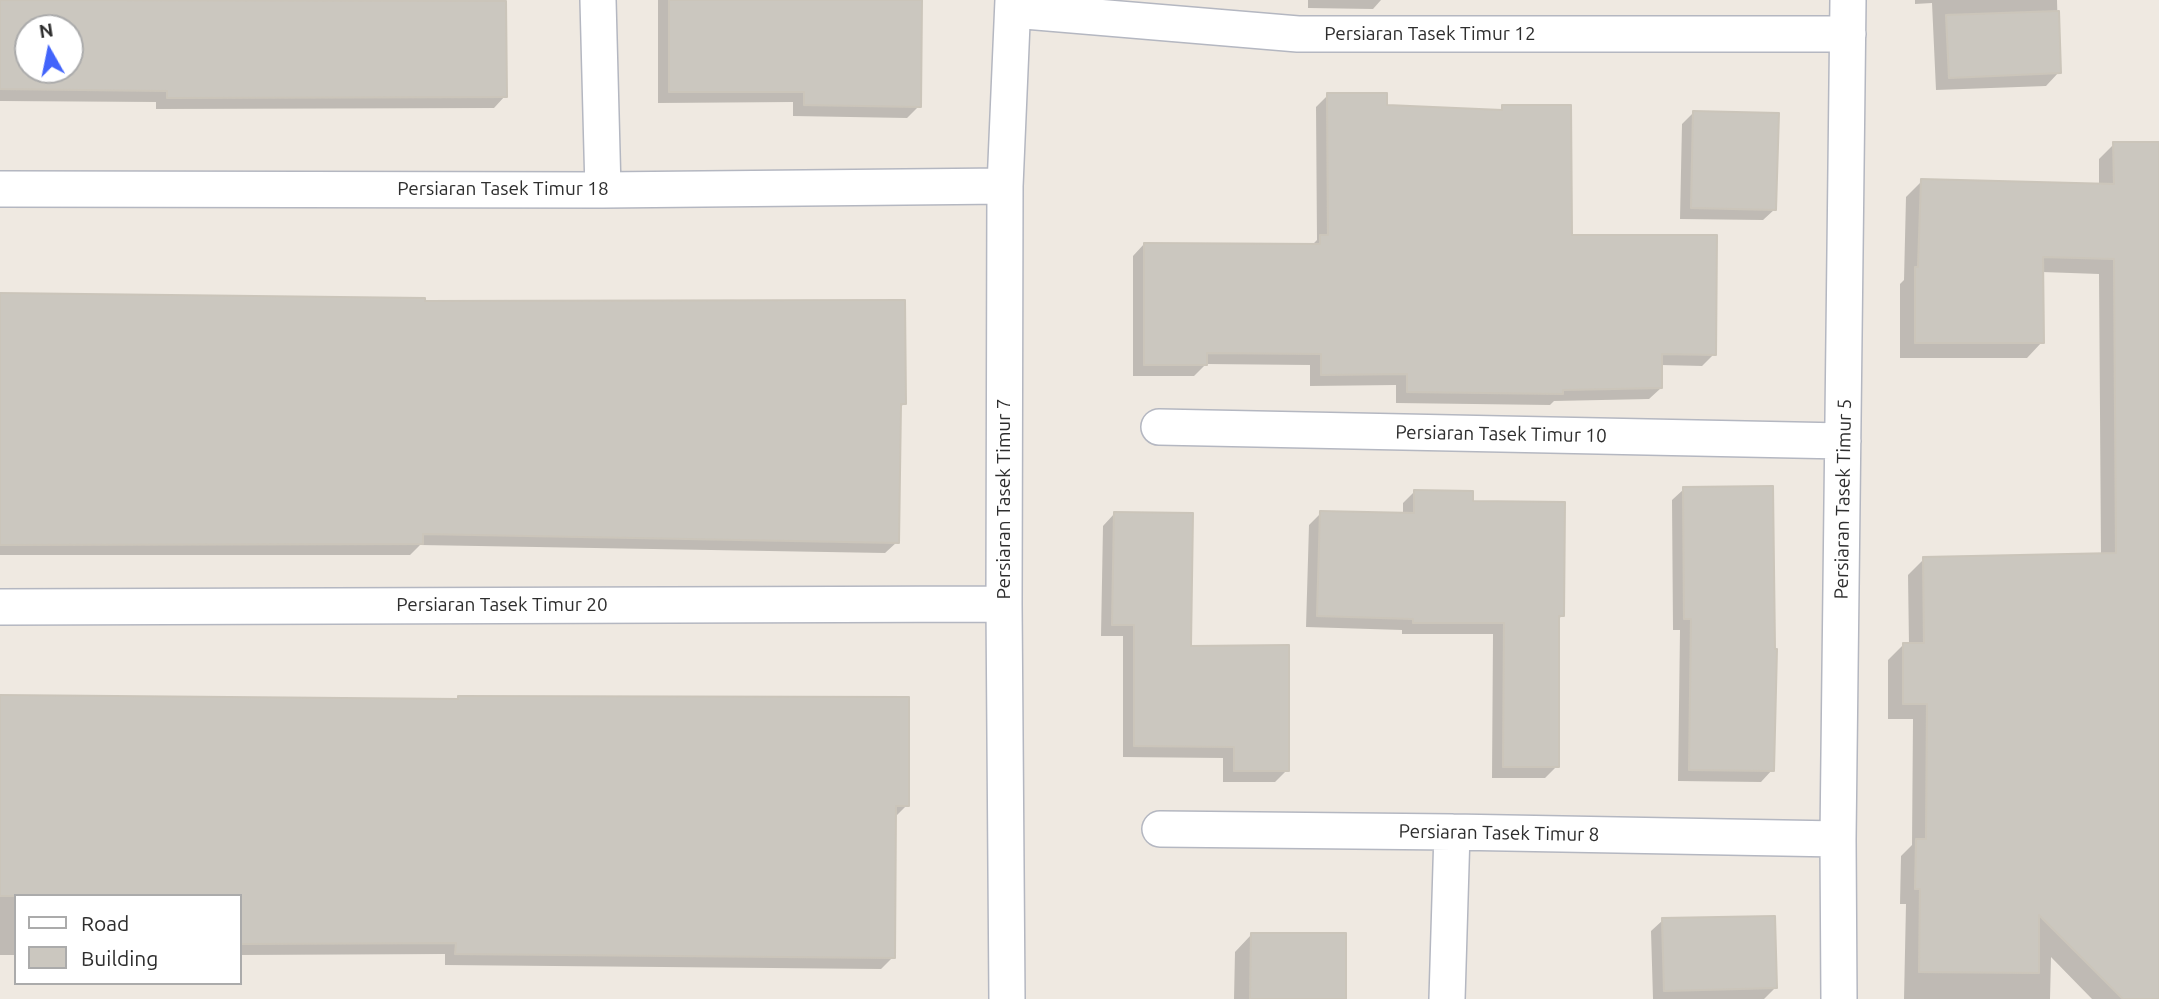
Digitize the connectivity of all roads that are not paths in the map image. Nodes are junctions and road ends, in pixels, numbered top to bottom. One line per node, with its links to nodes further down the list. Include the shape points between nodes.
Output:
1 (598, 0): 7 (street)
2 (1848, 0): 4 (street, Persiaran Tasek Timur 5)
3 (1013, 5): 4 (street, Persiaran Tasek Timur 12, via 1298,34); 5 (street, Persiaran Tasek Timur 7)
4 (1849, 34): 9 (street, Persiaran Tasek Timur 5)
5 (1005, 186): 7 (street, Persiaran Tasek Timur 18); 10 (street, Persiaran Tasek Timur 7)
6 (0, 189): 7 (street, Persiaran Tasek Timur 18)
7 (603, 190)
8 (1159, 427): 9 (street, Persiaran Tasek Timur 10)
9 (1843, 441): 14 (street, Persiaran Tasek Timur 5)
10 (1004, 604): 11 (street, Persiaran Tasek Timur 20); 15 (street, Persiaran Tasek Timur 7)
11 (0, 607)
12 (1160, 829): 13 (street, Persiaran Tasek Timur 8)
13 (1452, 832): 14 (street, Persiaran Tasek Timur 8); 16 (street)
14 (1838, 839): 17 (street, Persiaran Tasek Timur 5)
15 (1007, 999)
16 (1447, 999)
17 (1839, 999)

